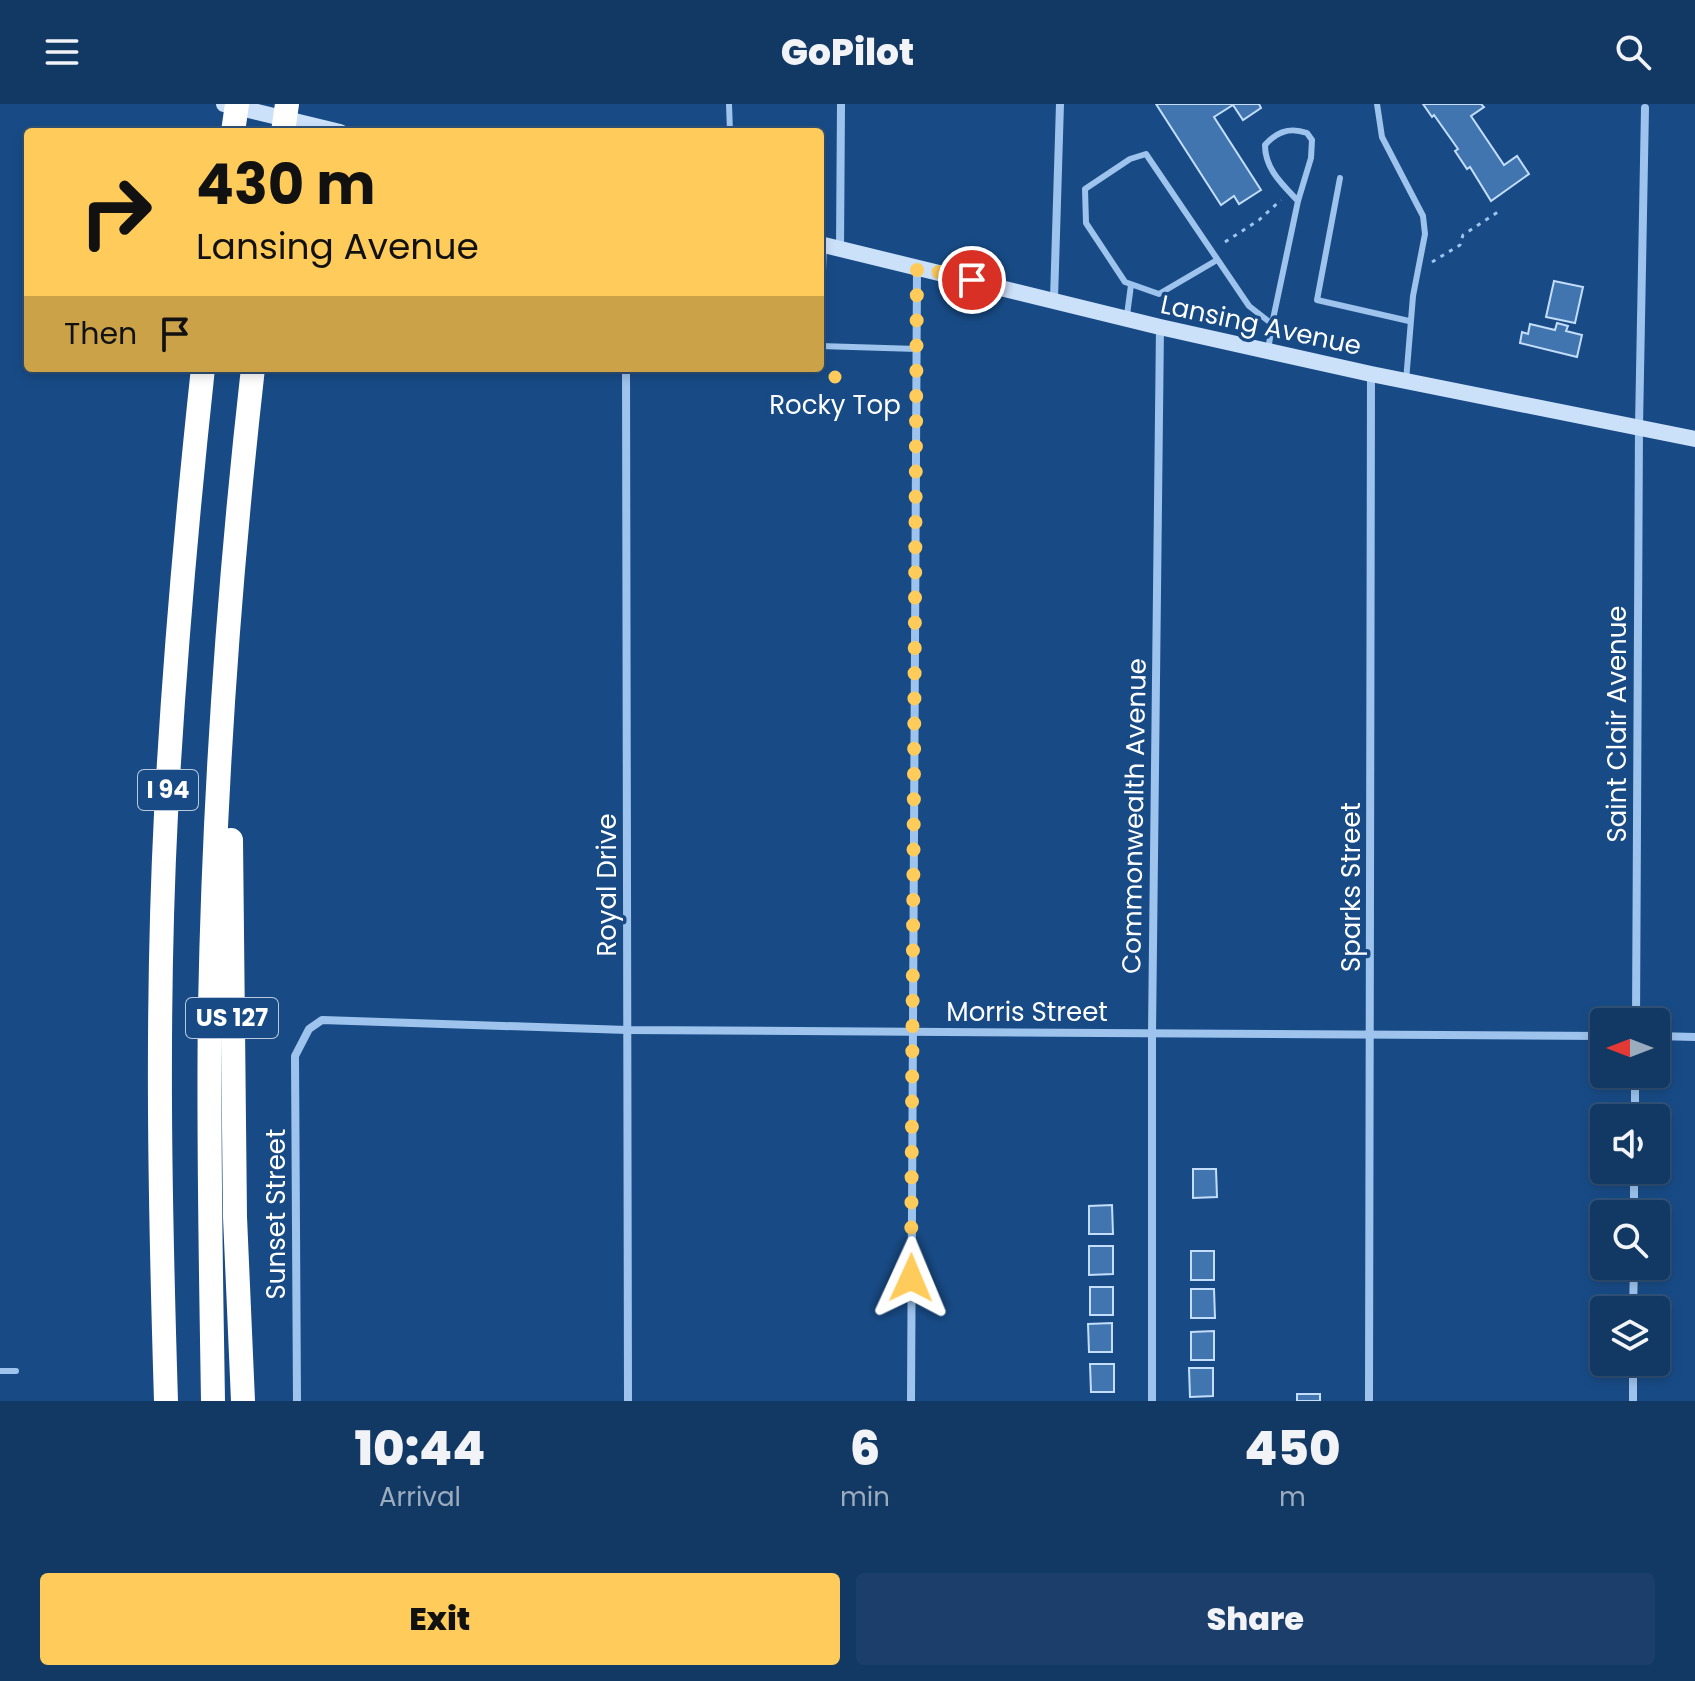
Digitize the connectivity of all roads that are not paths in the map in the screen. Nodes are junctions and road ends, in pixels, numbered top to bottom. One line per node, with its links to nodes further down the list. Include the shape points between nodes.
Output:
1 (224, 104): 11 (main road)
2 (237, 104): 9 (highway)
3 (287, 104): 10 (highway)
4 (729, 104): 12 (lane)
5 (841, 104): 15 (street)
6 (1060, 104): 20 (street)
7 (1377, 104): 22 (lane, via 1382,137 1423,216 1423,250)
8 (1645, 108): 33 (street, Saint Clair Avenue)
9 (234, 128)
10 (284, 128)
11 (323, 128)
12 (730, 128)
13 (1340, 178): 22 (lane, via 1317,300)
14 (1298, 201): 14 (lane, via 1265,156 1265,145 1288,130 1307,133 1312,140); 23 (lane)
15 (828, 246): 17 (main road, Lansing Avenue); 19 (lane)
16 (1217, 260): 18 (lane, via 1159,294); 18 (lane, via 1146,154 1085,189 1086,223); 23 (lane, via 1249,306)
17 (917, 267): 20 (main road, Lansing Avenue); 26 (street)
18 (1131, 285): 21 (lane)
19 (824, 296)
20 (1054, 299): 21 (main road, Lansing Avenue)
21 (1126, 319): 24 (main road, Lansing Avenue)
22 (1409, 321): 32 (lane)
23 (1272, 324): 27 (lane)
24 (1160, 327): 27 (main road, Lansing Avenue); 40 (street, Commonwealth Avenue)
25 (824, 346): 26 (lane)
26 (917, 349): 39 (street)
27 (1268, 351): 31 (main road, Lansing Avenue)
28 (203, 372): 45 (highway, I 94, via 166,815)
29 (253, 372): 35 (highway, I 94)
30 (626, 372): 38 (street, Royal Drive)
31 (1371, 374): 32 (main road, Lansing Avenue); 41 (street, Sparks Street)
32 (1406, 381): 33 (main road, Lansing Avenue)
33 (1639, 426): 34 (main road, Lansing Avenue); 36 (street, Saint Clair Avenue)
34 (1695, 439)
35 (228, 634): 51 (highway, I 94, via 210,994); 52 (highway, US 127, via 235,1217)
36 (1636, 1008)
37 (309, 1029): 38 (street, Morris Street, via 329,1019); 53 (street, Sunset Street, via 295,1056)
38 (627, 1030): 39 (street, Morris Street); 54 (street, Royal Drive)
39 (913, 1032): 40 (street, Morris Street); 55 (street)
40 (1152, 1033): 41 (street, Morris Street); 56 (street, Commonwealth Avenue)
41 (1370, 1034): 42 (street, Morris Street); 57 (street, Sparks Street)
42 (1590, 1036)
43 (1670, 1036): 44 (street)
44 (1695, 1037)
45 (160, 1213): 49 (highway); 50 (highway, I 94)
46 (0, 1371): 47 (lane)
47 (16, 1371)
48 (1633, 1376): 58 (street)
49 (154, 1401)
50 (166, 1401)
51 (213, 1401)
52 (243, 1401)
53 (297, 1401)
54 (628, 1401)
55 (911, 1401)
56 (1152, 1401)
57 (1369, 1401)
58 (1633, 1401)

